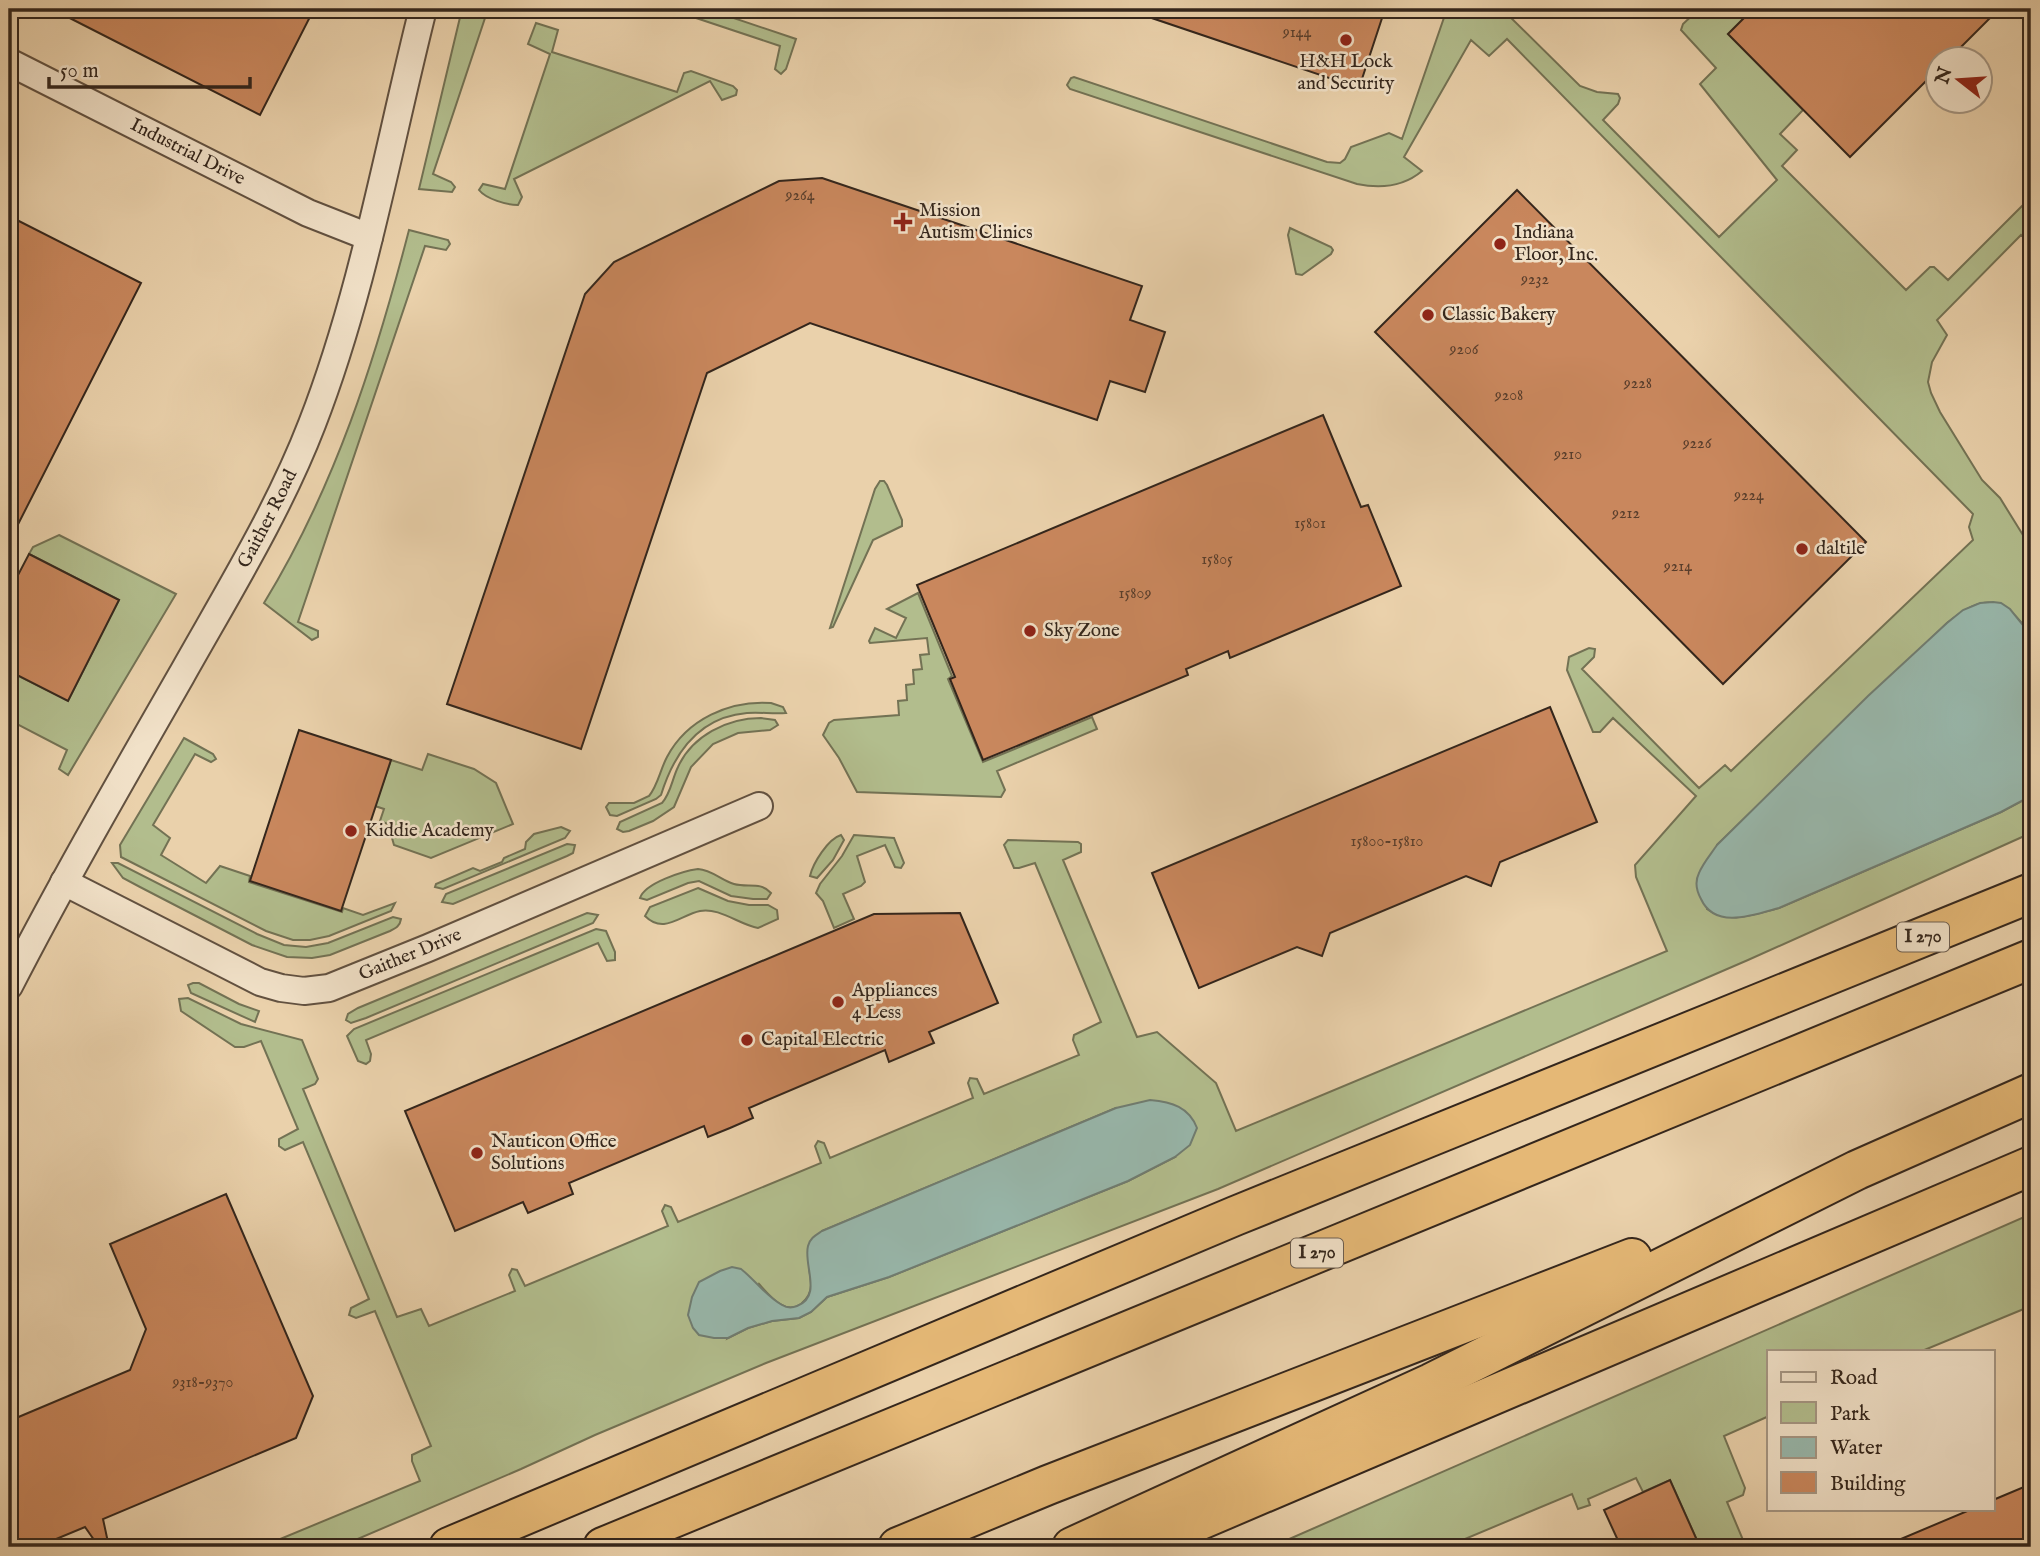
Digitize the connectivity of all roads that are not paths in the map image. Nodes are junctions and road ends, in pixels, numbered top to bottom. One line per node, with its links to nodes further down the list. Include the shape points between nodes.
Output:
1 (423, 9): 3 (street, Gaither Road)
2 (9, 62): 3 (street, Industrial Drive, via 308,213)
3 (369, 237): 5 (street, Gaither Road, via 336,357 282,492)
4 (759, 806): 5 (street, Gaither Drive, via 382,967 316,990 260,982)
5 (64, 882): 8 (street, Gaither Road)
6 (2031, 893): 12 (highway, I 270, via 1235,1216)
7 (2031, 960): 13 (highway, I 270)
8 (9, 986)
9 (2031, 1093): 11 (highway)
10 (2031, 1166): 16 (highway)
11 (1857, 1171): 14 (highway); 15 (highway, via 1432,1383)
12 (449, 1547)
13 (603, 1547)
14 (898, 1547)
15 (1072, 1547)
16 (1136, 1547)

